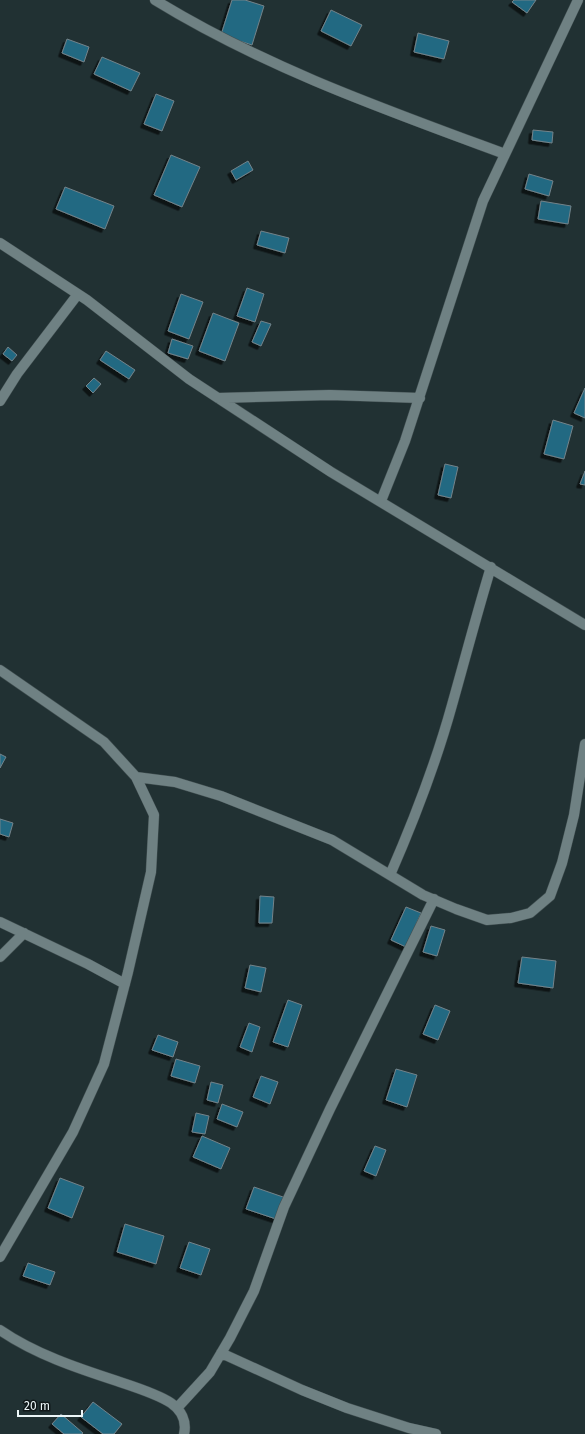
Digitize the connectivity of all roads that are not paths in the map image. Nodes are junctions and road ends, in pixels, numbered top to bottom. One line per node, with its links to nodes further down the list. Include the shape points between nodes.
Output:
1 (155, 0): 3 (street, via 263,58 384,109)
2 (578, 0): 3 (street)
3 (505, 154): 7 (street, via 483,201)
4 (0, 243): 5 (street)
5 (78, 294): 6 (street); 8 (street, via 17,374)
6 (218, 398): 7 (street, via 330,395); 9 (street)
7 (420, 398): 9 (street)
8 (0, 401)
9 (381, 501): 10 (street)
10 (491, 567): 11 (street); 15 (street, via 468,640 452,707 408,835)
11 (585, 625)
12 (0, 670): 14 (street, via 104,742)
13 (585, 744): 16 (street, via 574,815 562,863 550,896 530,913 487,920)
14 (136, 777): 15 (street, via 175,782 221,796 332,840); 20 (street, via 154,815 150,872)
15 (390, 875): 16 (street)
16 (434, 899): 23 (street, via 284,1207 254,1291)
17 (0, 922): 18 (street)
18 (24, 933): 19 (street); 20 (street)
19 (0, 957)
20 (125, 984): 21 (street, via 101,1071 73,1132)
21 (0, 1257)
22 (0, 1330): 24 (street, via 61,1362 134,1387 170,1402)
23 (222, 1353): 24 (street, via 210,1372); 26 (street, via 347,1408)
24 (177, 1408): 25 (street, via 182,1413)
25 (184, 1434)
26 (436, 1434)

